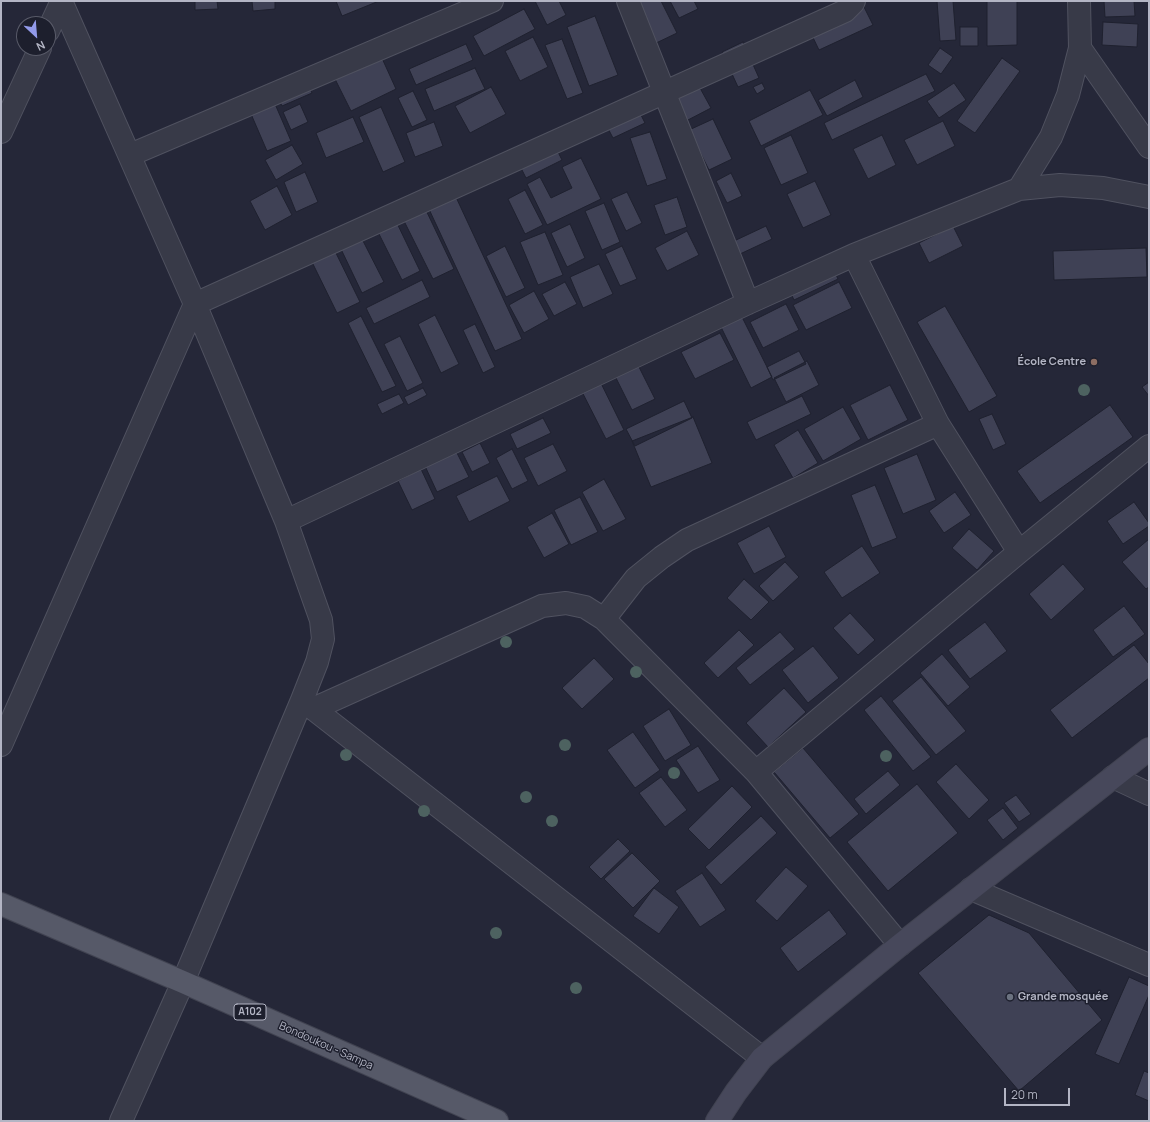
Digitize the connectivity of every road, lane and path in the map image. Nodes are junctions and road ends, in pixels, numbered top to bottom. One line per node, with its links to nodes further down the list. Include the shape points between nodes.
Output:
1 (492, 1): 13 (street)
2 (628, 1): 9 (street)
3 (854, 1): 9 (street, via 845,11)
4 (1079, 1): 7 (street)
5 (61, 2): 6 (street); 13 (street)
6 (55, 16)
7 (1080, 48): 12 (street); 14 (street, via 1068,94 1051,137)
8 (35, 56): 10 (street)
9 (665, 92): 17 (street); 18 (street)
10 (8, 98): 11 (street)
11 (1, 132)
12 (1149, 147)
13 (130, 155): 18 (street)
14 (1020, 189): 15 (street, via 1060,185 1103,188); 16 (street)
15 (1149, 197)
16 (854, 255): 17 (street); 19 (street)
17 (748, 303): 21 (street)
18 (195, 304): 21 (street); 25 (street)
19 (938, 424): 22 (street); 23 (street, via 687,540 636,578)
20 (1149, 446): 22 (street)
21 (286, 521): 24 (street, via 321,620 323,639)
22 (1019, 552): 27 (street)
23 (604, 619): 24 (street, via 585,607 566,603 542,606); 27 (street)
24 (307, 704): 34 (street); 35 (street)
25 (1, 744)
26 (1149, 749): 28 (street)
27 (756, 772): 32 (street)
28 (1113, 777): 29 (street); 30 (street)
29 (1149, 794)
30 (971, 889): 32 (street); 33 (street)
31 (1, 904): 34 (main road, Bondoukou - Sampa / A102)
32 (900, 945): 35 (street)
33 (1149, 965)
34 (183, 982): 36 (street); 37 (main road, Bondoukou - Sampa / A102)
35 (762, 1058): 38 (street)
36 (121, 1121)
37 (497, 1121)
38 (717, 1121)

